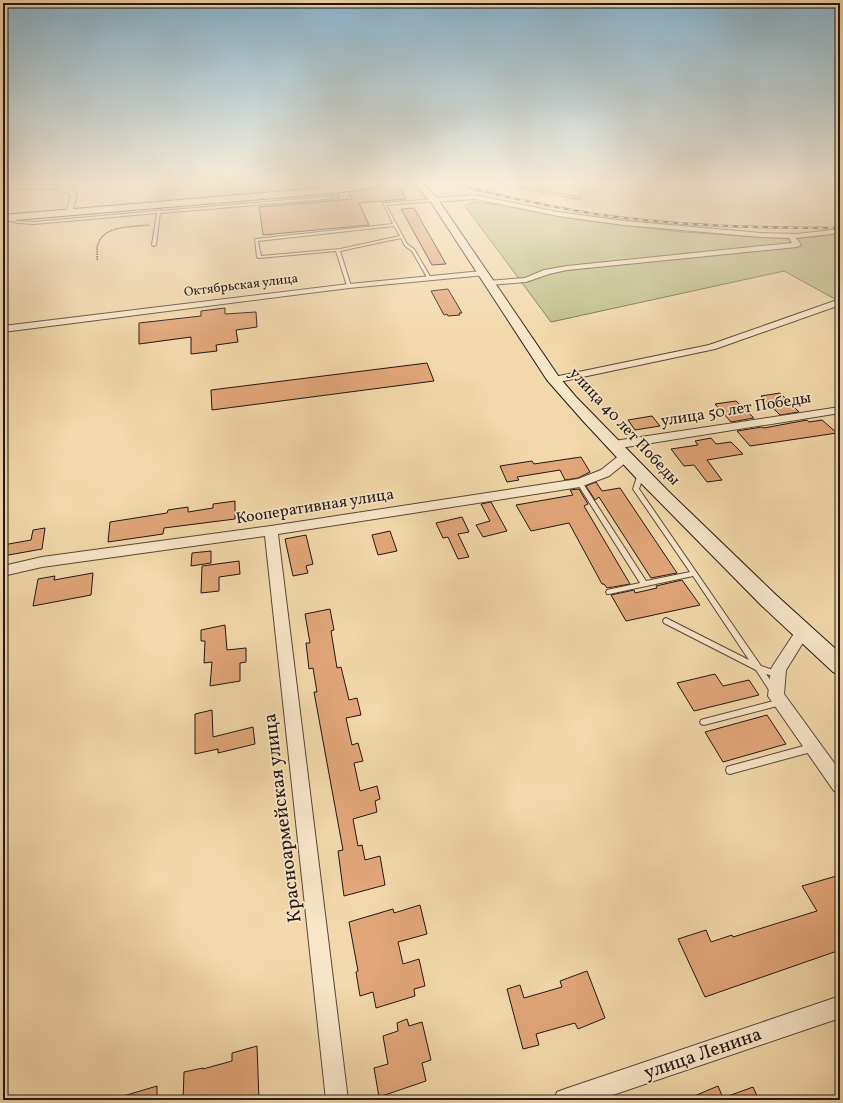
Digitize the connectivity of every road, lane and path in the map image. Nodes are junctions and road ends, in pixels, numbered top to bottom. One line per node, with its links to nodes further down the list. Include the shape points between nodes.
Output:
1 (106, 234): 12 (path, via 98,244)
2 (156, 234): 10 (lane)
3 (308, 234): 11 (lane, via 256,240 259,257)
4 (400, 234): 9 (lane)
5 (457, 234): 14 (street, улица 40 лет Победы)
6 (771, 234): 8 (street)
7 (806, 234): 8 (street)
8 (791, 236): 14 (street, Октябрьская улица, via 797,245 562,268 526,280)
9 (402, 238): 11 (lane); 13 (lane, via 413,250)
10 (154, 245)
11 (340, 250): 15 (lane, via 339,256)
12 (97, 260)
13 (429, 278): 14 (street, Октябрьская улица); 15 (street, Октябрьская улица)
14 (486, 278): 18 (street, улица 40 лет Победы)
15 (349, 286): 17 (street, Октябрьская улица)
16 (840, 302): 18 (street, via 712,347)
17 (3, 329)
18 (554, 380): 20 (street, улица 40 лет Победы)
19 (840, 410): 20 (street, улица 50 лет Победы)
20 (614, 445): 21 (street, улица 40 лет Победы)
21 (624, 457): 22 (street, улица 40 лет Победы); 23 (street, Кооперативная улица, via 605,473)
22 (641, 474): 26 (lane, via 636,489); 30 (street, улица 40 лет Победы)
23 (580, 483): 24 (street, Кооперативная улица); 27 (lane)
24 (271, 531): 25 (street, Кооперативная улица, via 42,562); 40 (street, Красноармейская улица)
25 (3, 571)
26 (694, 573): 27 (lane); 32 (lane)
27 (644, 584): 28 (lane)
28 (609, 592)
29 (666, 621): 32 (lane)
30 (802, 633): 31 (street, улица 40 лет Победы); 33 (street, via 779,669)
31 (838, 662)
32 (758, 668): 33 (lane); 34 (lane)
33 (779, 675): 34 (street)
34 (779, 699): 35 (lane); 36 (street)
35 (704, 722)
36 (813, 747): 37 (lane); 38 (street)
37 (730, 770)
38 (840, 785)
39 (840, 1007): 41 (street, улица Ленина)
40 (337, 1100)
41 (565, 1100)

